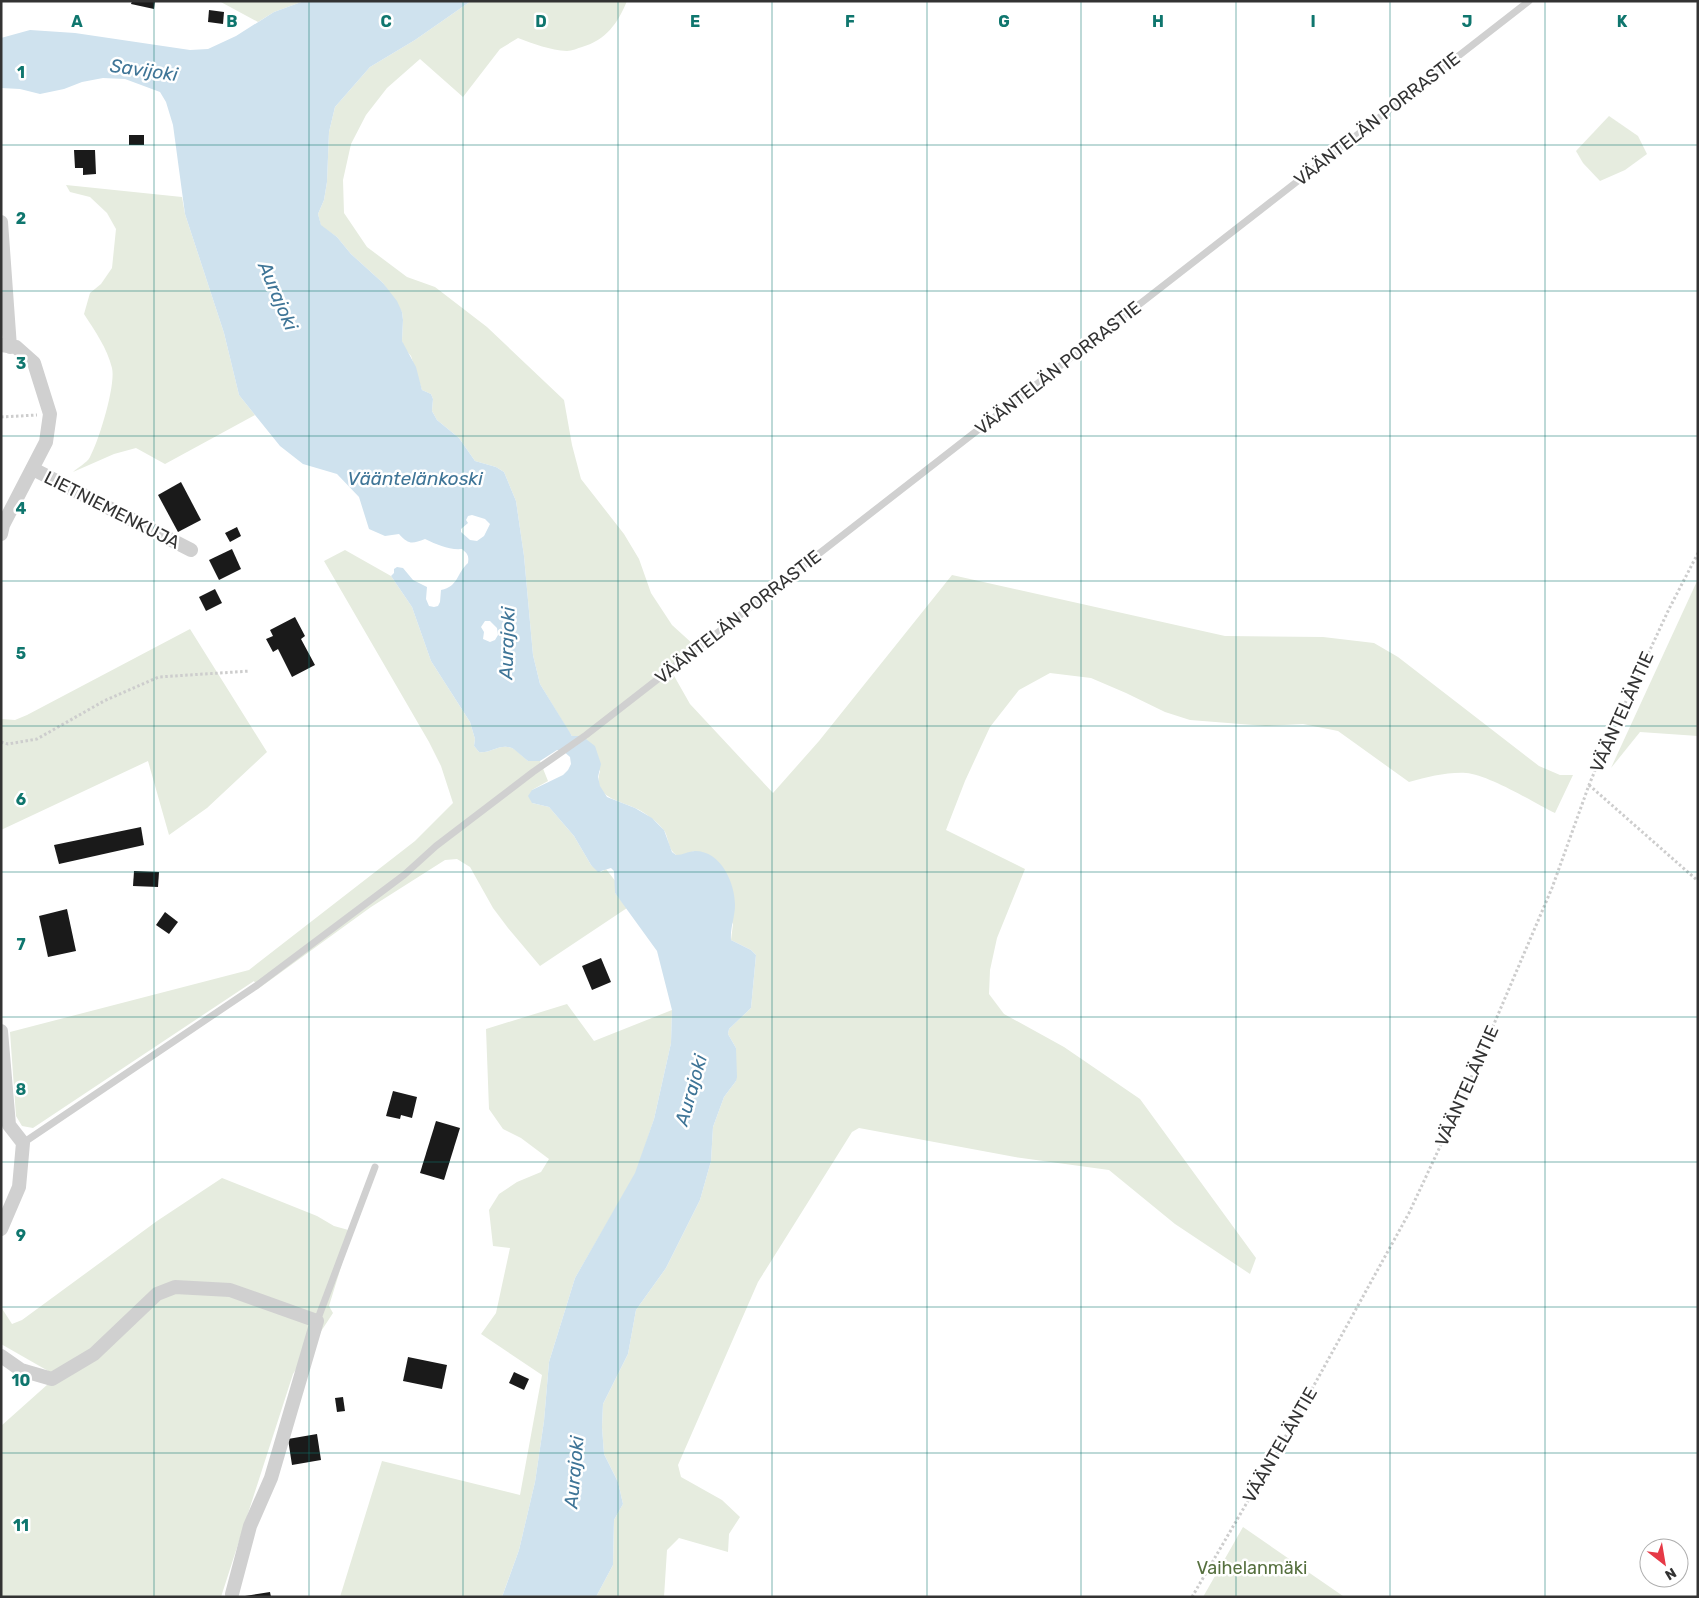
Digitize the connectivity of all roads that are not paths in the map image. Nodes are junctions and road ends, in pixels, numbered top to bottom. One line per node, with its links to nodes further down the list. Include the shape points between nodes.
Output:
1 (1529, 1): 8 (lane, VÄÄNTELÄN PORRASTIE, via 586,735 436,846 389,887 256,986)
2 (1, 222): 3 (street)
3 (6, 346): 4 (street, via 16,347 34,363 50,414 46,442)
4 (33, 469): 5 (street); 6 (street, LIETNIEMENKUJA)
5 (1, 534)
6 (191, 550)
7 (1, 1031): 8 (street, via 9,1125)
8 (23, 1144): 10 (street, via 19,1187)
9 (374, 1167): 11 (lane)
10 (1, 1229)
11 (317, 1321): 12 (street, via 230,1290 175,1287 157,1294 94,1354 52,1379 21,1370); 13 (street, via 271,1478 250,1526)
12 (1, 1356)
13 (231, 1595)

